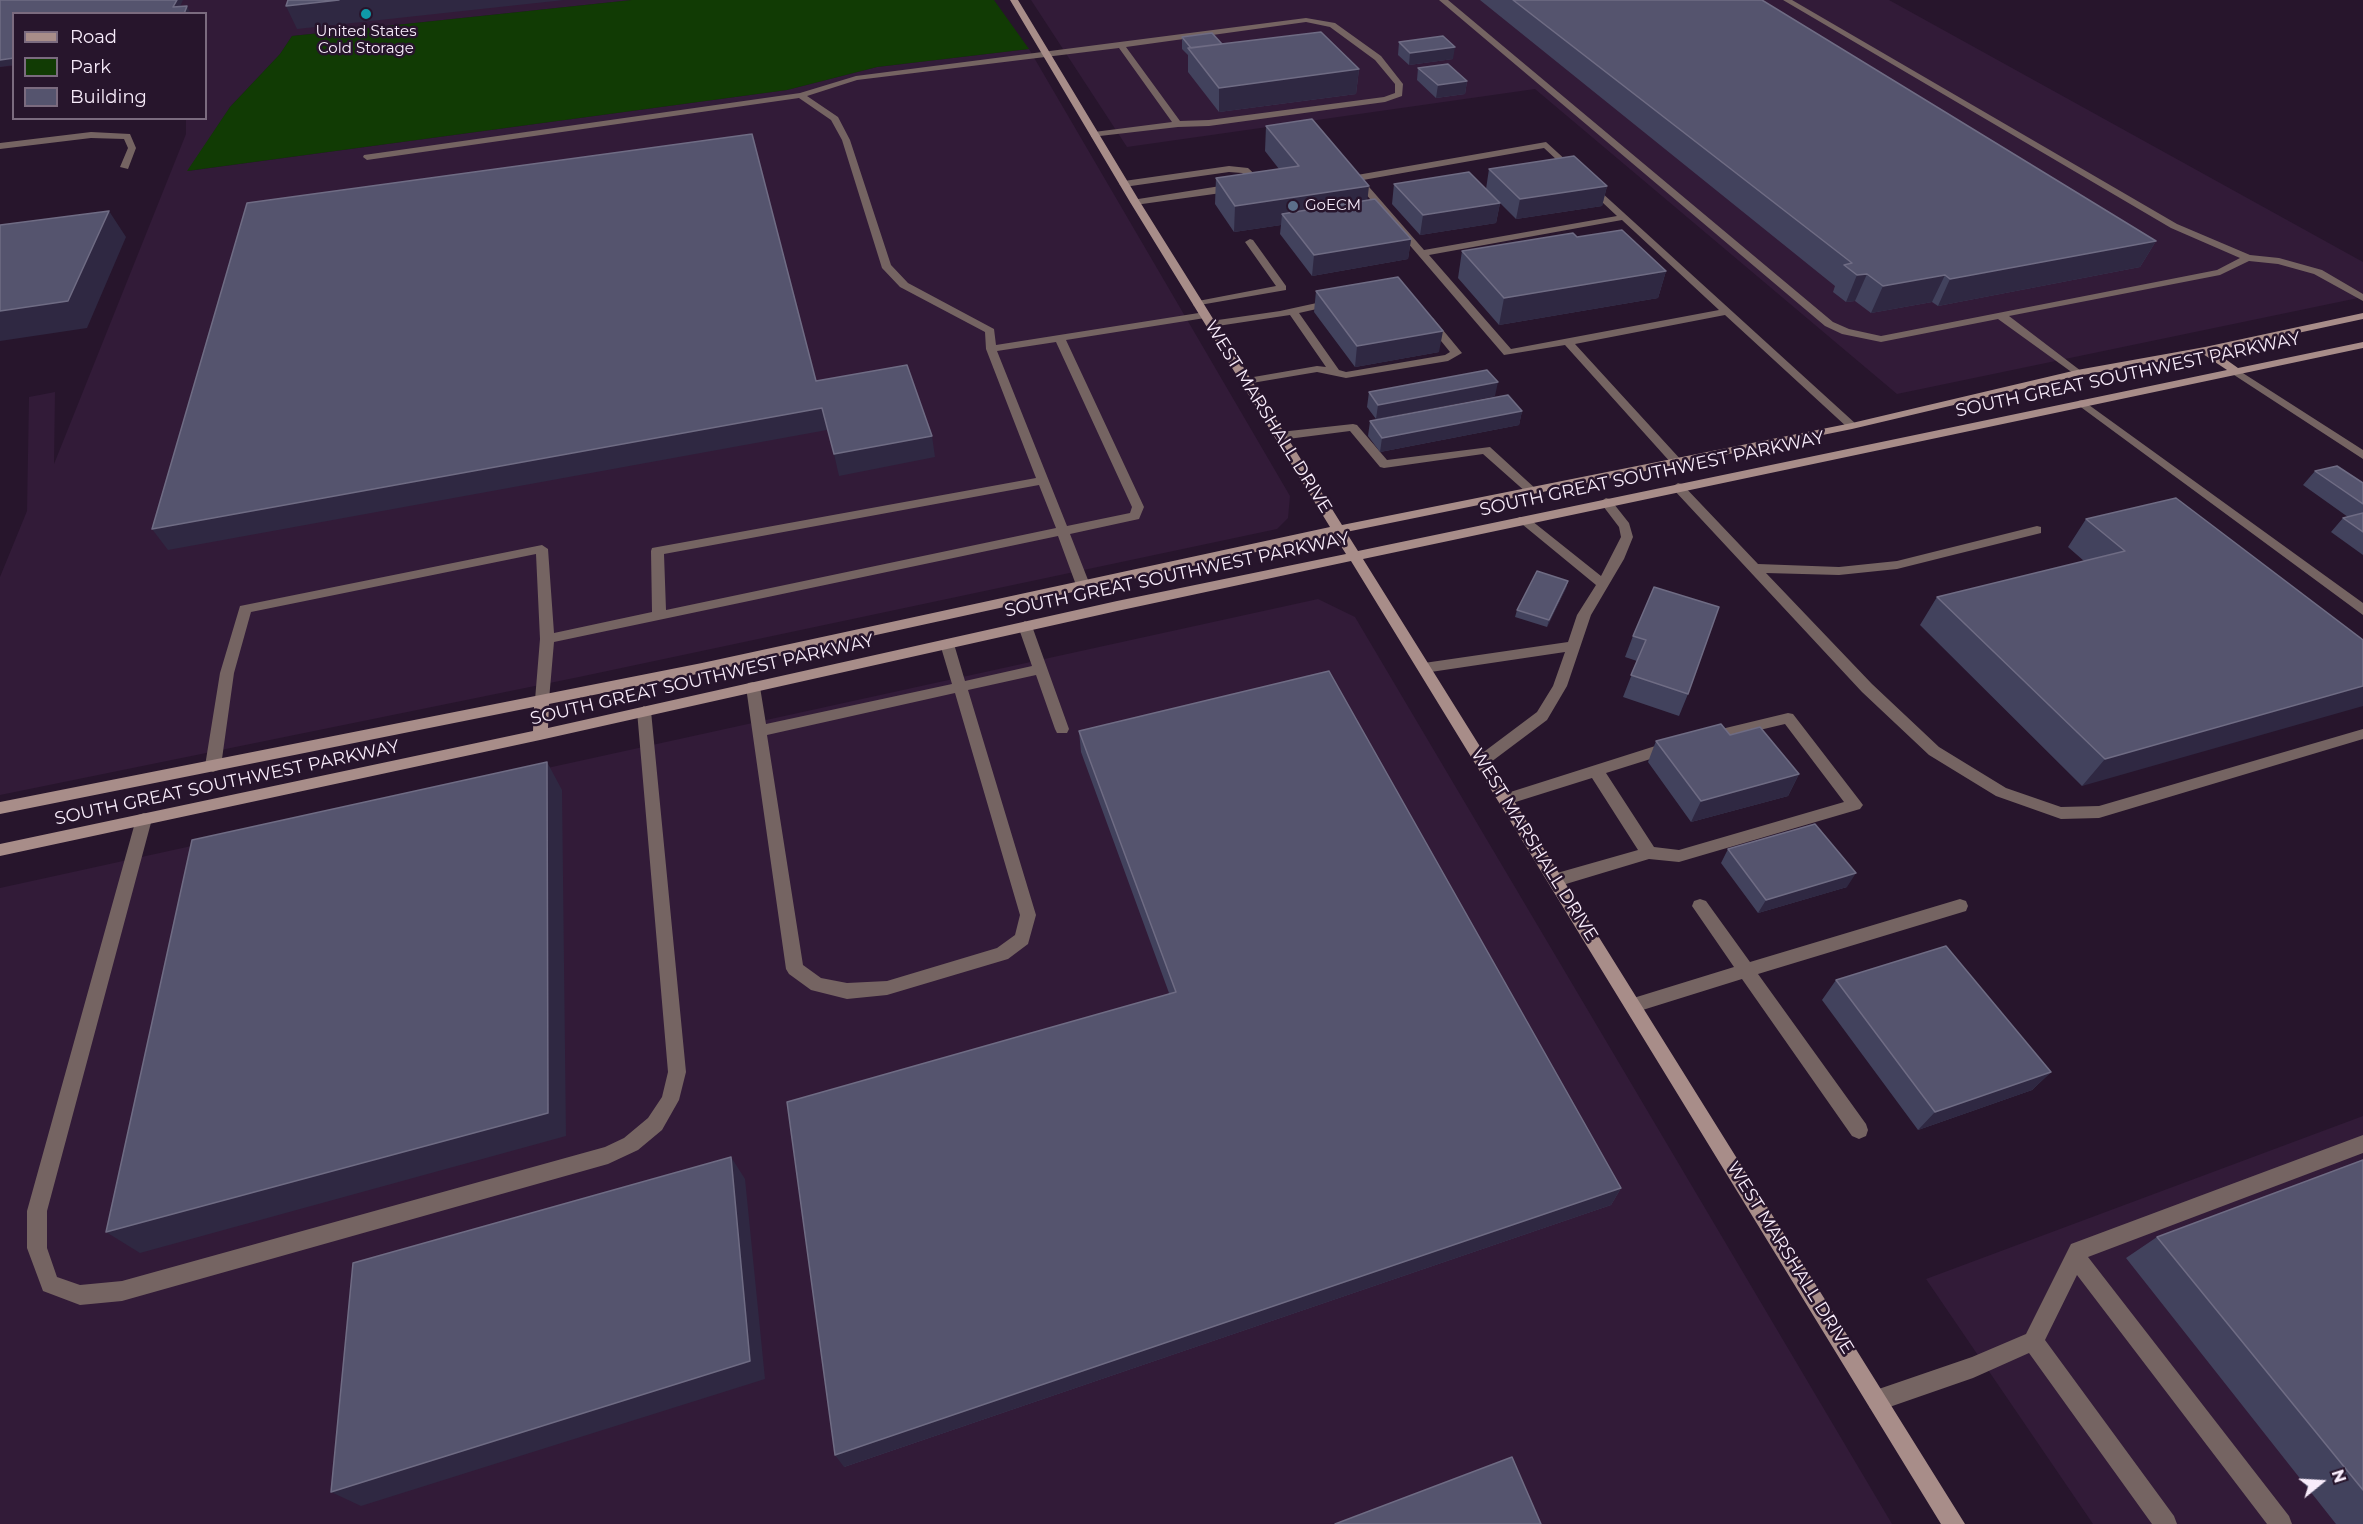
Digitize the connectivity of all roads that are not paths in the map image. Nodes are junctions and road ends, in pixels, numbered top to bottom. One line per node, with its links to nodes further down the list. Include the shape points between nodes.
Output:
1 (1014, 0): 5 (main road, WEST MARSHALL DRIVE)
2 (1443, 0): 24 (lane, via 1829,324 1881,339)
3 (1787, 0): 17 (lane, via 2174,226)
4 (1121, 45): 5 (lane); 7 (lane); 7 (lane, via 1306,20 1332,25 1378,58 1399,84 1399,94 1384,99)
5 (1046, 54): 6 (lane, via 856,78); 8 (main road, WEST MARSHALL DRIVE)
6 (801, 95): 10 (lane); 29 (lane, via 834,119 846,140 886,266 904,285 990,331)
7 (1178, 124): 8 (lane)
8 (1094, 135): 12 (main road, WEST MARSHALL DRIVE)
9 (0, 146): 11 (lane, via 91,135 127,136 132,148)
10 (367, 157)
11 (124, 167)
12 (1124, 184): 13 (main road, WEST MARSHALL DRIVE); 13 (lane, via 1229,169 1245,170 1258,182)
13 (1135, 202): 23 (main road, WEST MARSHALL DRIVE)
14 (1626, 216): 16 (lane); 16 (lane, via 1546,145 1357,178); 22 (lane)
15 (1250, 242): 23 (lane, via 1282,288)
16 (1422, 253): 27 (lane, via 1508,353)
17 (2248, 258): 18 (lane, via 2279,261 2318,272); 24 (lane, via 2220,272)
18 (2363, 298)
19 (1350, 299): 21 (lane)
20 (1420, 310): 32 (lane, via 1457,353 1448,358 1346,375)
21 (1292, 311): 23 (lane); 32 (lane)
22 (1725, 312): 27 (lane); 36 (lane)
23 (1205, 314): 26 (lane); 34 (main road, WEST MARSHALL DRIVE)
24 (2000, 315): 33 (lane)
25 (2363, 316): 30 (main road, SOUTH GREAT SOUTHWEST PARKWAY)
26 (1060, 338): 29 (lane); 48 (lane, via 1138,507 1135,516)
27 (1569, 343): 40 (lane)
28 (2363, 345): 31 (main road, SOUTH GREAT SOUTHWEST PARKWAY)
29 (992, 349): 41 (lane)
30 (2205, 350): 31 (main road); 33 (main road, SOUTH GREAT SOUTHWEST PARKWAY)
31 (2235, 371): 35 (main road, SOUTH GREAT SOUTHWEST PARKWAY); 39 (lane)
32 (1335, 373): 34 (lane, via 1317,369)
33 (2077, 373): 36 (main road, SOUTH GREAT SOUTHWEST PARKWAY)
34 (1246, 381): 37 (main road, WEST MARSHALL DRIVE)
35 (2082, 403): 38 (main road, SOUTH GREAT SOUTHWEST PARKWAY); 53 (lane)
36 (1852, 426): 38 (main road); 40 (main road, SOUTH GREAT SOUTHWEST PARKWAY)
37 (1280, 436): 43 (lane, via 1353,427 1384,464 1486,450); 46 (main road, WEST MARSHALL DRIVE)
38 (1875, 446): 42 (main road, SOUTH GREAT SOUTHWEST PARKWAY)
39 (2363, 455)
40 (1676, 461): 43 (main road, SOUTH GREAT SOUTHWEST PARKWAY)
41 (1043, 481): 48 (lane); 54 (lane, via 657,550)
42 (1678, 487): 44 (main road, SOUTH GREAT SOUTHWEST PARKWAY); 50 (lane)
43 (1531, 490): 46 (main road, SOUTH GREAT SOUTHWEST PARKWAY)
44 (1606, 502): 45 (main road, SOUTH GREAT SOUTHWEST PARKWAY); 51 (lane, via 1625,526 1627,537)
45 (1523, 520): 49 (main road, SOUTH GREAT SOUTHWEST PARKWAY); 51 (lane)
46 (1338, 530): 49 (main road, WEST MARSHALL DRIVE); 52 (main road, SOUTH GREAT SOUTHWEST PARKWAY)
47 (2037, 530): 50 (lane, via 1897,565 1839,572)
48 (1063, 531): 52 (lane); 54 (lane)
49 (1354, 555): 55 (main road, SOUTH GREAT SOUTHWEST PARKWAY); 59 (main road, WEST MARSHALL DRIVE)
50 (1754, 568): 67 (lane, via 1867,688 1934,751 2001,792 2061,813 2100,812)
51 (1603, 584): 58 (lane, via 1584,615)
52 (1083, 585): 63 (main road, SOUTH GREAT SOUTHWEST PARKWAY)
53 (2363, 610)
54 (659, 615): 56 (lane)
55 (1025, 626): 57 (main road, SOUTH GREAT SOUTHWEST PARKWAY); 60 (lane)
56 (547, 639): 63 (lane); 70 (lane, via 542,549 245,609 227,673)
57 (947, 644): 61 (lane); 62 (main road, SOUTH GREAT SOUTHWEST PARKWAY)
58 (1573, 646): 59 (lane); 69 (lane, via 1560,686 1542,716)
59 (1424, 668): 69 (main road, WEST MARSHALL DRIVE)
60 (1041, 669): 61 (lane); 65 (lane)
61 (961, 686): 66 (lane); 66 (lane, via 1029,915 1022,939 1002,954 887,988 847,991 817,986 795,969)
62 (753, 687): 64 (main road, SOUTH GREAT SOUTHWEST PARKWAY); 66 (lane)
63 (542, 700): 68 (main road); 70 (main road, SOUTH GREAT SOUTHWEST PARKWAY)
64 (644, 711): 68 (main road, SOUTH GREAT SOUTHWEST PARKWAY); 74 (lane, via 677,1072 670,1100 655,1124 631,1144 608,1155 122,1292 80,1295 50,1284 37,1248 37,1211)
65 (1062, 729)
66 (760, 731)
67 (2363, 734)
68 (540, 735): 74 (main road, SOUTH GREAT SOUTHWEST PARKWAY)
69 (1482, 761): 72 (main road, WEST MARSHALL DRIVE)
70 (213, 766): 73 (main road, SOUTH GREAT SOUTHWEST PARKWAY)
71 (1596, 771): 72 (lane); 76 (lane); 76 (lane, via 1640,755 1788,718 1855,805 1679,856)
72 (1506, 800): 77 (main road, WEST MARSHALL DRIVE)
73 (0, 808)
74 (144, 819): 75 (main road, SOUTH GREAT SOUTHWEST PARKWAY)
75 (0, 850)
76 (1649, 854): 77 (lane)
77 (1556, 880): 81 (main road, WEST MARSHALL DRIVE)
78 (1700, 906): 80 (lane)
79 (1960, 906): 80 (lane)
80 (1745, 971): 81 (lane); 82 (lane)
81 (1633, 1005): 86 (main road, WEST MARSHALL DRIVE)
82 (1859, 1130)
83 (2363, 1144): 84 (lane, via 2078,1251)
84 (2075, 1256): 85 (lane); 89 (lane)
85 (2033, 1341): 86 (lane); 88 (lane)
86 (1878, 1400): 87 (main road, WEST MARSHALL DRIVE)
87 (1954, 1524)
88 (2166, 1524)
89 (2281, 1524)

